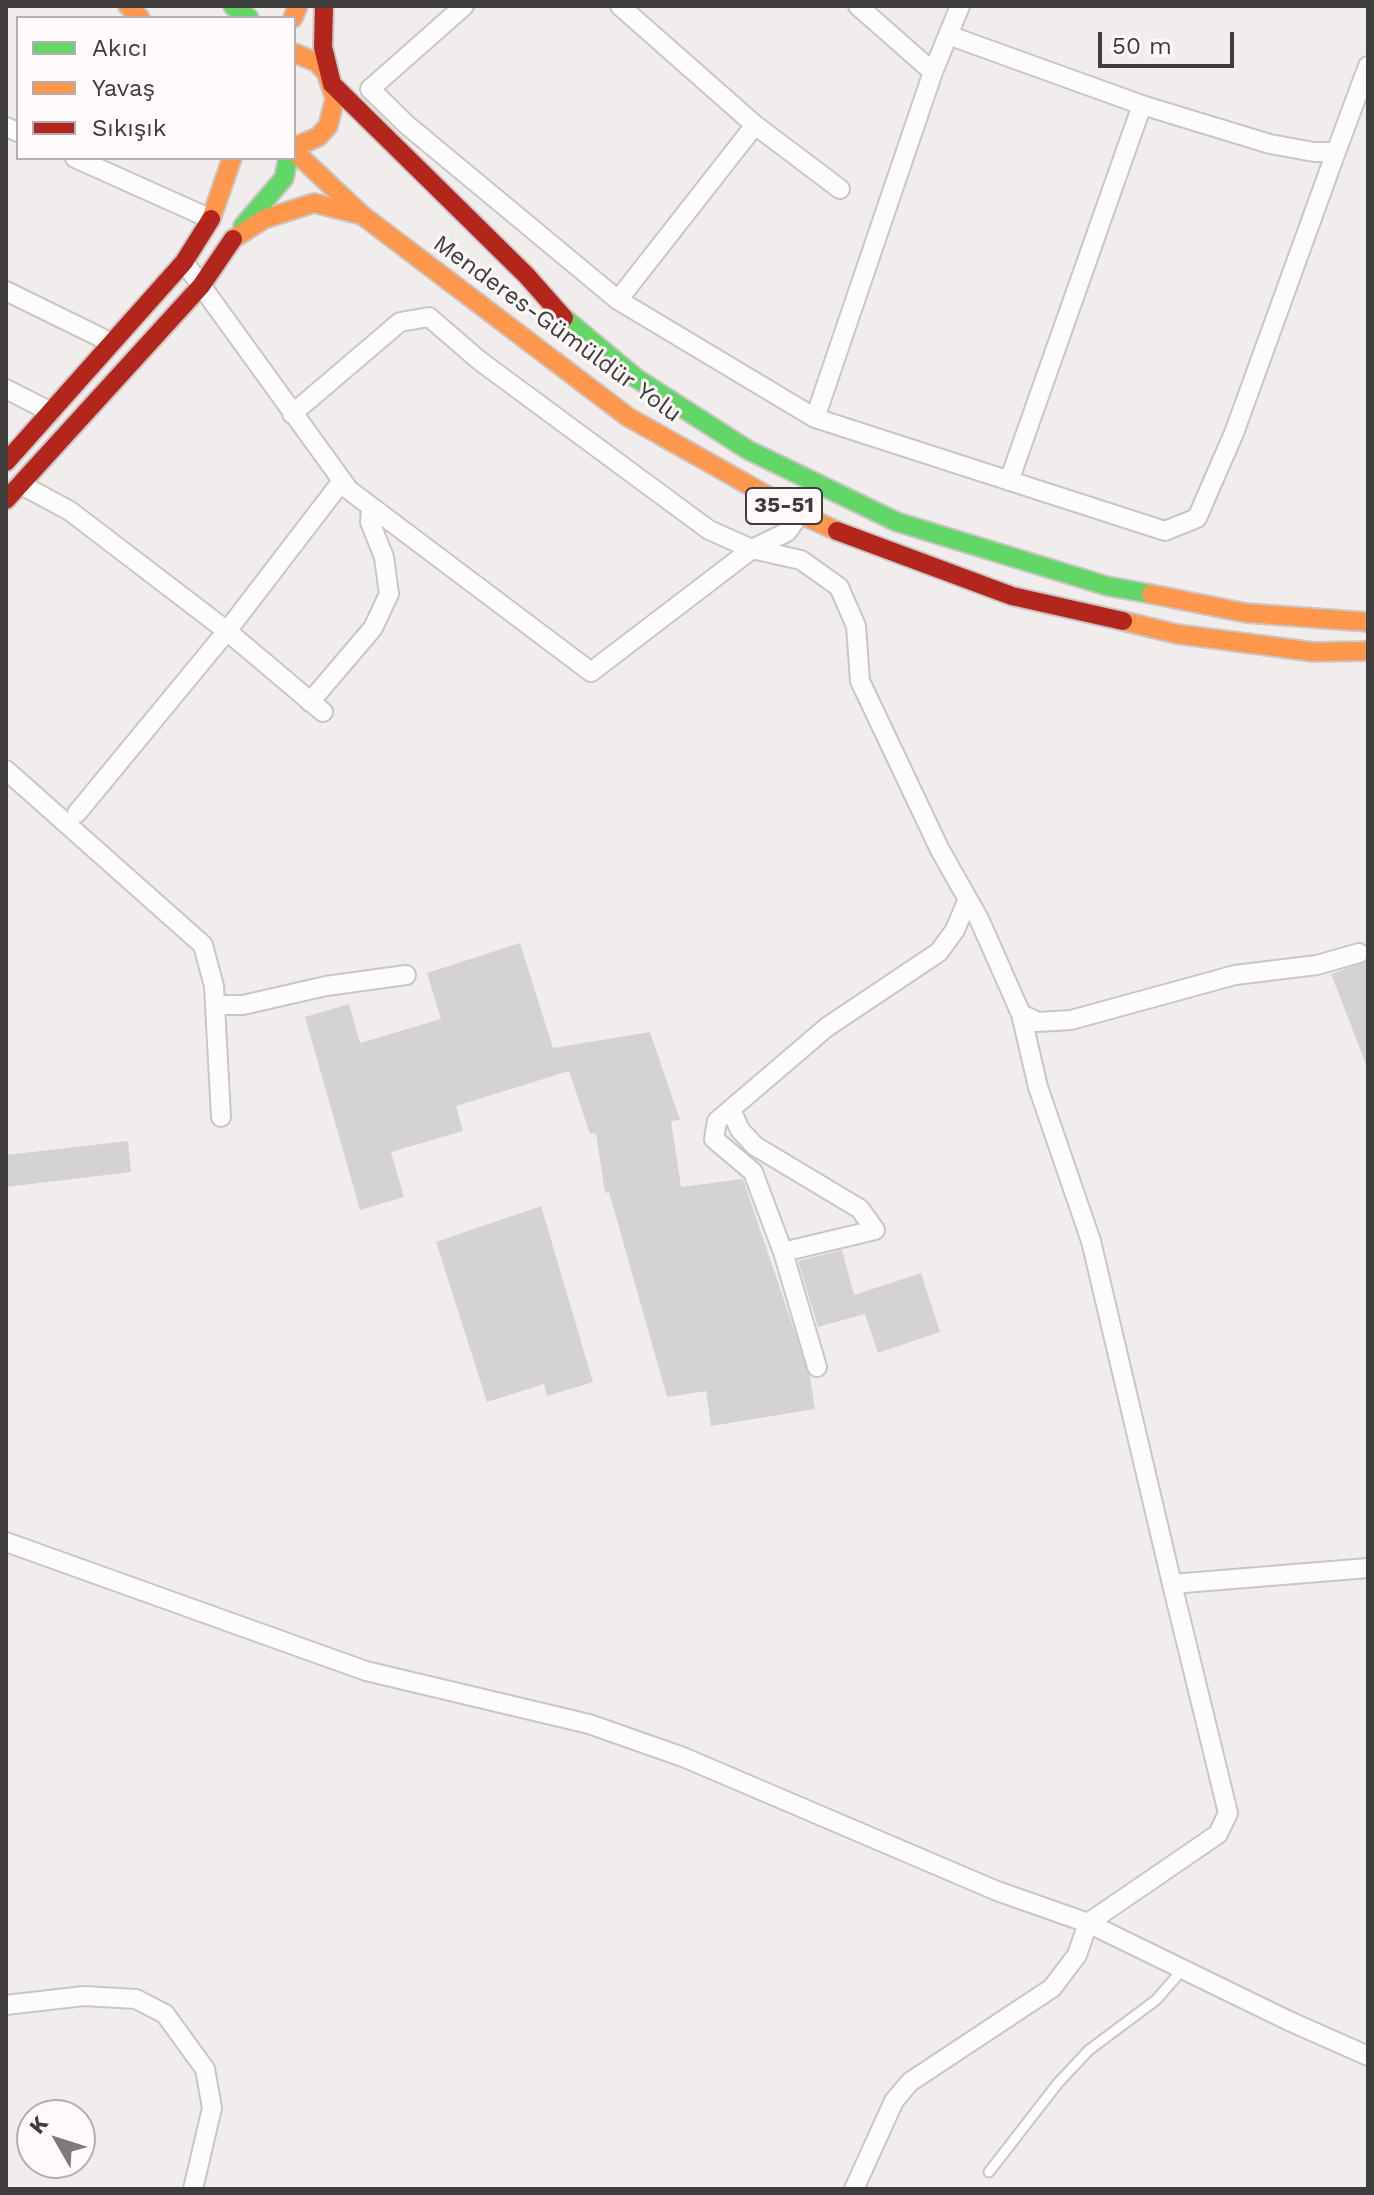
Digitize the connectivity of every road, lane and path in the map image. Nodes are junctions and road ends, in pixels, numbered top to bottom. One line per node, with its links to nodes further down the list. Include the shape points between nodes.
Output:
1 (324, 6): 10 (main road, via 323,47)
2 (464, 6): 26 (street, via 370,89)
3 (620, 6): 12 (street)
4 (858, 6): 9 (street)
5 (960, 6): 6 (street)
6 (948, 35): 9 (street); 11 (street)
7 (296, 54): 10 (main road, Menderes-Gümüldür Yolu, via 316,62)
8 (1368, 66): 15 (street)
9 (933, 72): 31 (street)
10 (332, 84): 13 (main road, via 334,113 328,126); 40 (main road, Menderes-Gümüldür Yolu / 35-51, via 576,331 636,378 748,450 897,522 1107,586 1246,613)
11 (1142, 105): 15 (street, via 1270,144); 34 (street)
12 (755, 125): 19 (street); 26 (street)
13 (296, 148)
14 (296, 151): 20 (main road, Menderes-Gümüldür Yolu / 35-51)
15 (1336, 152): 34 (street, via 1234,433 1197,518 1165,531)
16 (79, 160): 21 (street)
17 (231, 160): 21 (main road)
18 (288, 160): 22 (main road, via 284,178)
19 (840, 189)
20 (362, 215): 22 (main road, via 314,203 264,219); 38 (main road, Menderes-Gümüldür Yolu / 35-51, via 628,417)
21 (211, 219): 23 (main road)
22 (233, 239): 24 (main road)
23 (184, 262): 24 (street); 27 (main road)
24 (201, 286): 30 (street); 35 (main road)
25 (6, 291): 27 (street)
26 (618, 300): 31 (street)
27 (112, 343): 29 (main road)
28 (6, 389): 29 (street)
29 (51, 412): 32 (main road)
30 (292, 414): 33 (street); 39 (street, via 400,322 429,317 641,483 709,530)
31 (815, 418): 34 (street)
32 (6, 462)
33 (342, 481): 37 (street); 41 (street)
34 (1009, 481)
35 (20, 484): 36 (main road); 41 (street, via 70,511)
36 (6, 500)
37 (371, 507): 39 (street, via 591,672); 41 (street, via 370,522 384,557 389,594 373,628 316,707)
38 (800, 514): 39 (street, via 787,532); 42 (main road, Menderes-Gümüldür Yolu / 35-51, via 1012,596 1177,634 1314,652)
39 (752, 549): 45 (street, via 801,560 839,587 856,626 860,681)
40 (1368, 622)
41 (227, 631): 44 (street)
42 (1368, 651)
43 (6, 770): 48 (street, via 203,945)
44 (77, 813)
45 (968, 899): 49 (street); 50 (street, via 939,952 827,1027)
46 (1359, 953): 49 (street, via 1317,965 1235,975 1071,1020 1038,1022)
47 (406, 975): 48 (street, via 243,1005)
48 (215, 1005): 51 (street)
49 (1021, 1014): 56 (street, via 1038,1087 1091,1241)
50 (731, 1110): 52 (street, via 717,1121 714,1139 753,1172); 52 (street, via 755,1146 860,1209 875,1230)
51 (221, 1117)
52 (783, 1252): 53 (street)
53 (817, 1367)
54 (6, 1542): 57 (street, via 366,1671 589,1724 670,1752 956,1874)
55 (1368, 1568): 56 (street)
56 (1172, 1584): 57 (street, via 1228,1813 1218,1834)
57 (1088, 1923): 58 (street); 63 (street, via 1077,1955 1052,1988 910,2082 894,2101)
58 (1184, 1968): 60 (street); 61 (lane, via 1156,2000 1114,2028 1068,2072)
59 (6, 2005): 62 (street, via 136,1999 165,2014 205,2069 212,2108)
60 (1368, 2056)
61 (989, 2172)
62 (193, 2189)
63 (854, 2189)

